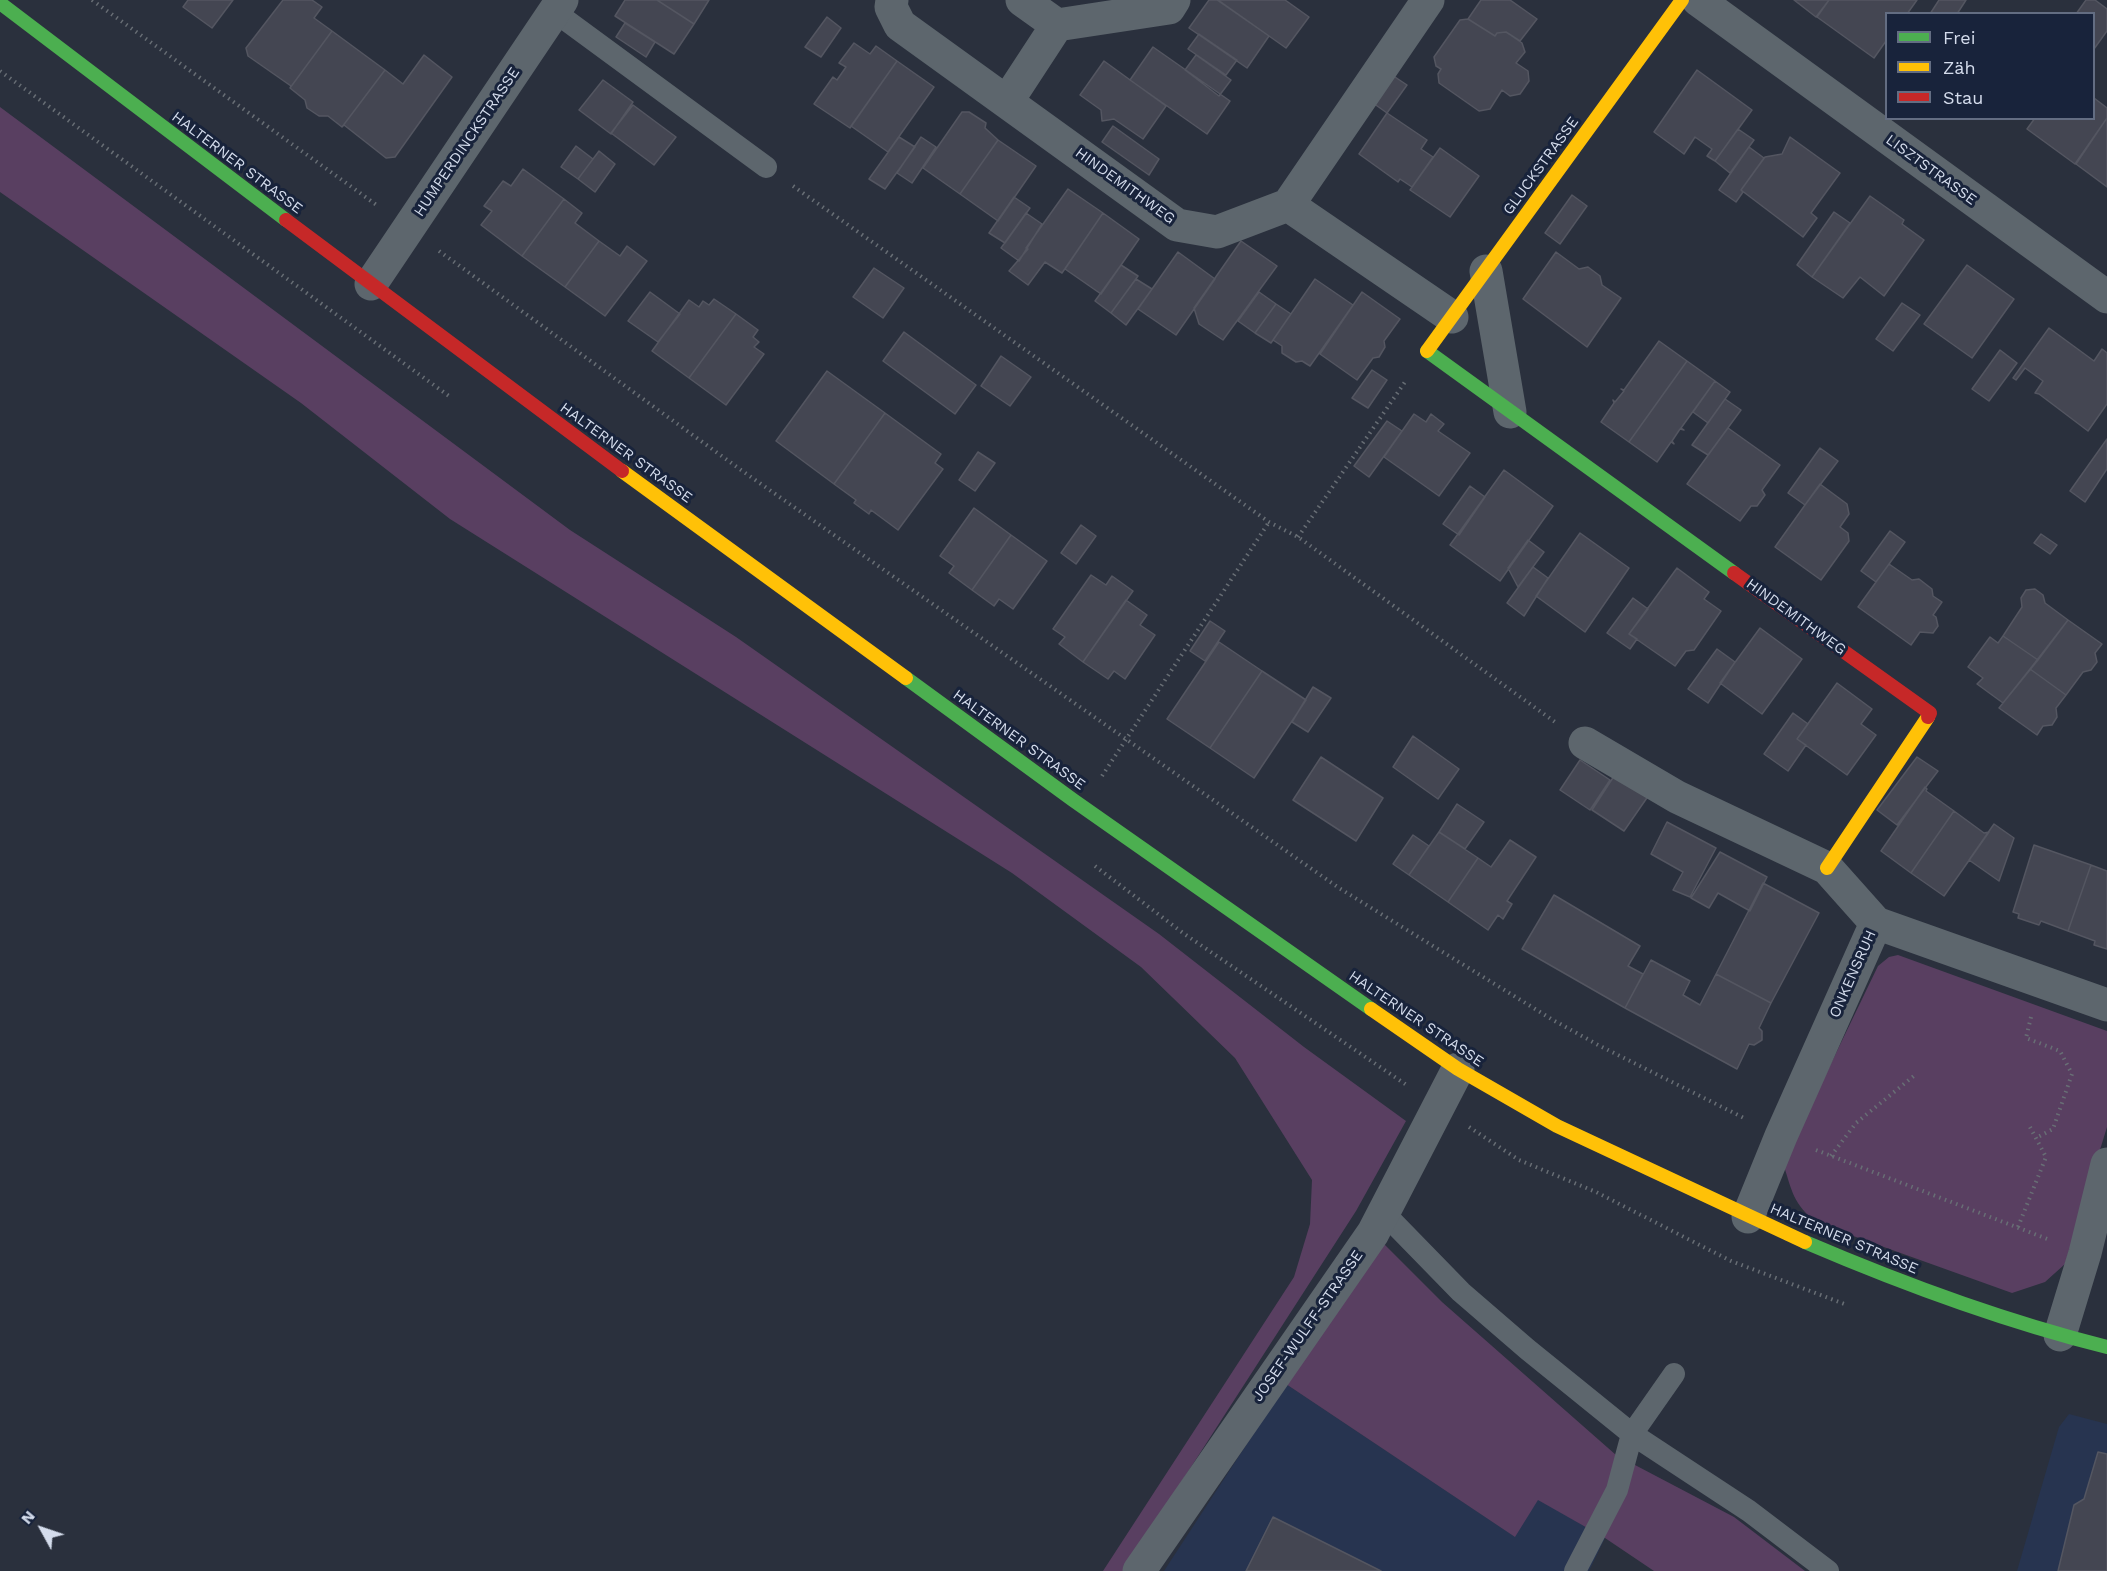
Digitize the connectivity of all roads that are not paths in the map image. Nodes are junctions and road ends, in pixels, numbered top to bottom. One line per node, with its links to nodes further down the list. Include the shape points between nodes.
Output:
1 (892, 0): 10 (street, HINDEMITHWEG, via 891,7 900,25)
2 (1022, 0): 9 (street)
3 (1174, 0): 9 (street, via 1169,8)
4 (1428, 0): 12 (street)
5 (1682, 0): 13 (main road, GLUCKSTRASSE)
6 (1698, 0): 15 (street, LISZTSTRASSE)
7 (0, 3): 14 (main road, HALTERNER STRASSE)
8 (559, 6): 11 (lane); 14 (street, HUMPERDINCKSTRASSE)
9 (1058, 25): 10 (street)
10 (1008, 100): 12 (street, HINDEMITHWEG, via 1177,225 1217,232)
11 (766, 167)
12 (1288, 205): 16 (street)
13 (1486, 271): 16 (main road, GLUCKSTRASSE); 18 (street)
14 (371, 284): 23 (main road, HALTERNER STRASSE, via 1082,807)
15 (2107, 297)
16 (1452, 317): 17 (main road, GLUCKSTRASSE)
17 (1426, 352): 18 (main road, HINDEMITHWEG)
18 (1510, 412): 20 (main road, HINDEMITHWEG, via 1930,712)
19 (1584, 743): 20 (street, via 1677,797)
20 (1827, 868): 21 (street)
21 (1876, 923): 22 (street, ONKENSRUH); 26 (street, ONKENSRUH)
22 (2107, 1005)
23 (1458, 1069): 25 (street, JOSEF-WULFF-STRASSE); 26 (main road, HALTERNER STRASSE, via 1557,1126)
24 (2107, 1164): 27 (street)
25 (1384, 1213): 30 (lane, via 1469,1299); 31 (street, JOSEF-WULFF-STRASSE)
26 (1748, 1218): 27 (main road, HALTERNER STRASSE, via 1896,1281)
27 (2060, 1335): 28 (main road, HALTERNER STRASSE)
28 (2107, 1347)
29 (1674, 1374): 30 (lane)
30 (1632, 1434): 32 (lane, via 1617,1490); 33 (lane, via 1749,1511)
31 (1139, 1571)
32 (1575, 1571)
33 (1828, 1571)

